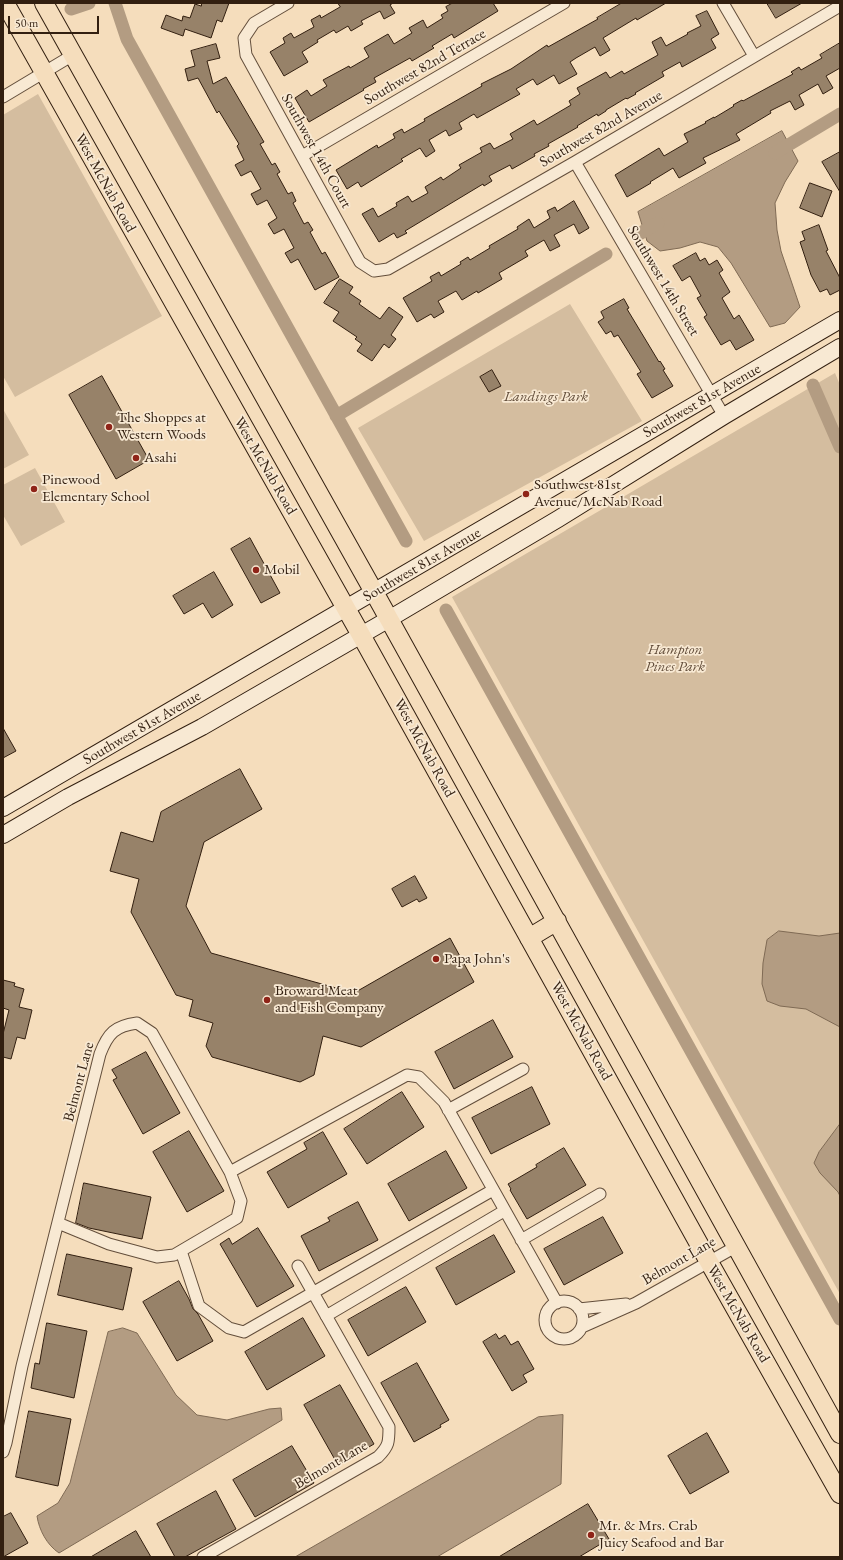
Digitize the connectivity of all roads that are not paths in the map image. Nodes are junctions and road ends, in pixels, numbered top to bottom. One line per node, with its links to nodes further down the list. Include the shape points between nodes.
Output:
1 (5, 3): 9 (main road, West McNab Road)
2 (44, 3): 7 (main road, West McNab Road)
3 (288, 3): 11 (street, Southwest 14th Court, via 254,23 244,38 246,55)
4 (564, 3): 11 (street, Southwest 82nd Terrace)
5 (723, 3): 8 (street)
6 (840, 6): 8 (street, Southwest 82nd Avenue)
7 (73, 55): 9 (street); 18 (main road, West McNab Road)
8 (754, 56): 12 (street, Southwest 82nd Avenue)
9 (43, 73): 10 (street); 19 (main road, West McNab Road)
10 (3, 97)
11 (302, 156): 13 (street, Southwest 14th Court, via 360,262)
12 (575, 162): 13 (street, Southwest 82nd Avenue, via 388,269); 16 (street, Southwest 14th Street)
13 (374, 271)
14 (838, 325): 16 (street, Southwest 81st Avenue)
15 (840, 347): 17 (street, Southwest 81st Avenue)
16 (712, 395): 17 (street, Southwest 14th Street); 18 (street, Southwest 81st Avenue)
17 (724, 416): 20 (street, Southwest 81st Avenue, via 558,519)
18 (374, 592): 19 (street, Southwest 81st Avenue); 20 (main road, West McNab Road)
19 (346, 609): 21 (main road, West McNab Road); 22 (street, Southwest 81st Avenue)
20 (389, 619): 21 (street, Southwest 81st Avenue); 24 (main road, West McNab Road)
21 (361, 635): 23 (street, Southwest 81st Avenue, via 202,727 68,797); 25 (main road, West McNab Road)
22 (3, 808)
23 (3, 835)
24 (557, 921): 25 (main road); 34 (main road, West McNab Road)
25 (529, 938): 36 (main road, West McNab Road)
26 (523, 1069): 27 (street)
27 (448, 1110): 28 (street, via 444,1102 420,1077 407,1075); 29 (street)
28 (230, 1172): 32 (street, Belmont Lane, via 152,1033 137,1022 124,1025 106,1039 100,1054); 35 (street, Belmont Lane, via 242,1201 237,1218)
29 (493, 1190): 31 (street); 38 (street)
30 (600, 1194): 33 (street)
31 (504, 1211): 33 (street); 42 (street)
32 (58, 1223): 35 (street, Belmont Lane, via 109,1244 157,1258); 45 (street, Belmont Lane)
33 (521, 1240): 39 (street)
34 (737, 1246): 36 (street, Belmont Lane); 44 (main road, West McNab Road)
35 (181, 1251): 38 (street, via 199,1306 228,1328 244,1332)
36 (709, 1262): 40 (street, Belmont Lane); 46 (main road, West McNab Road)
37 (298, 1266): 38 (street, Belmont Lane)
38 (313, 1293): 42 (street, Belmont Lane)
39 (557, 1303): 41 (street, Belmont Lane, via 570,1302); 43 (street, Belmont Lane, via 548,1311 546,1317 545,1323 551,1334 568,1339 579,1333)
40 (636, 1303): 41 (street, Belmont Lane); 43 (street, Belmont Lane)
41 (580, 1309): 43 (street)
42 (326, 1316): 47 (street, Belmont Lane, via 389,1427 386,1448 378,1457)
43 (582, 1327)
44 (840, 1434)
45 (3, 1452)
46 (837, 1485)
47 (203, 1557)

